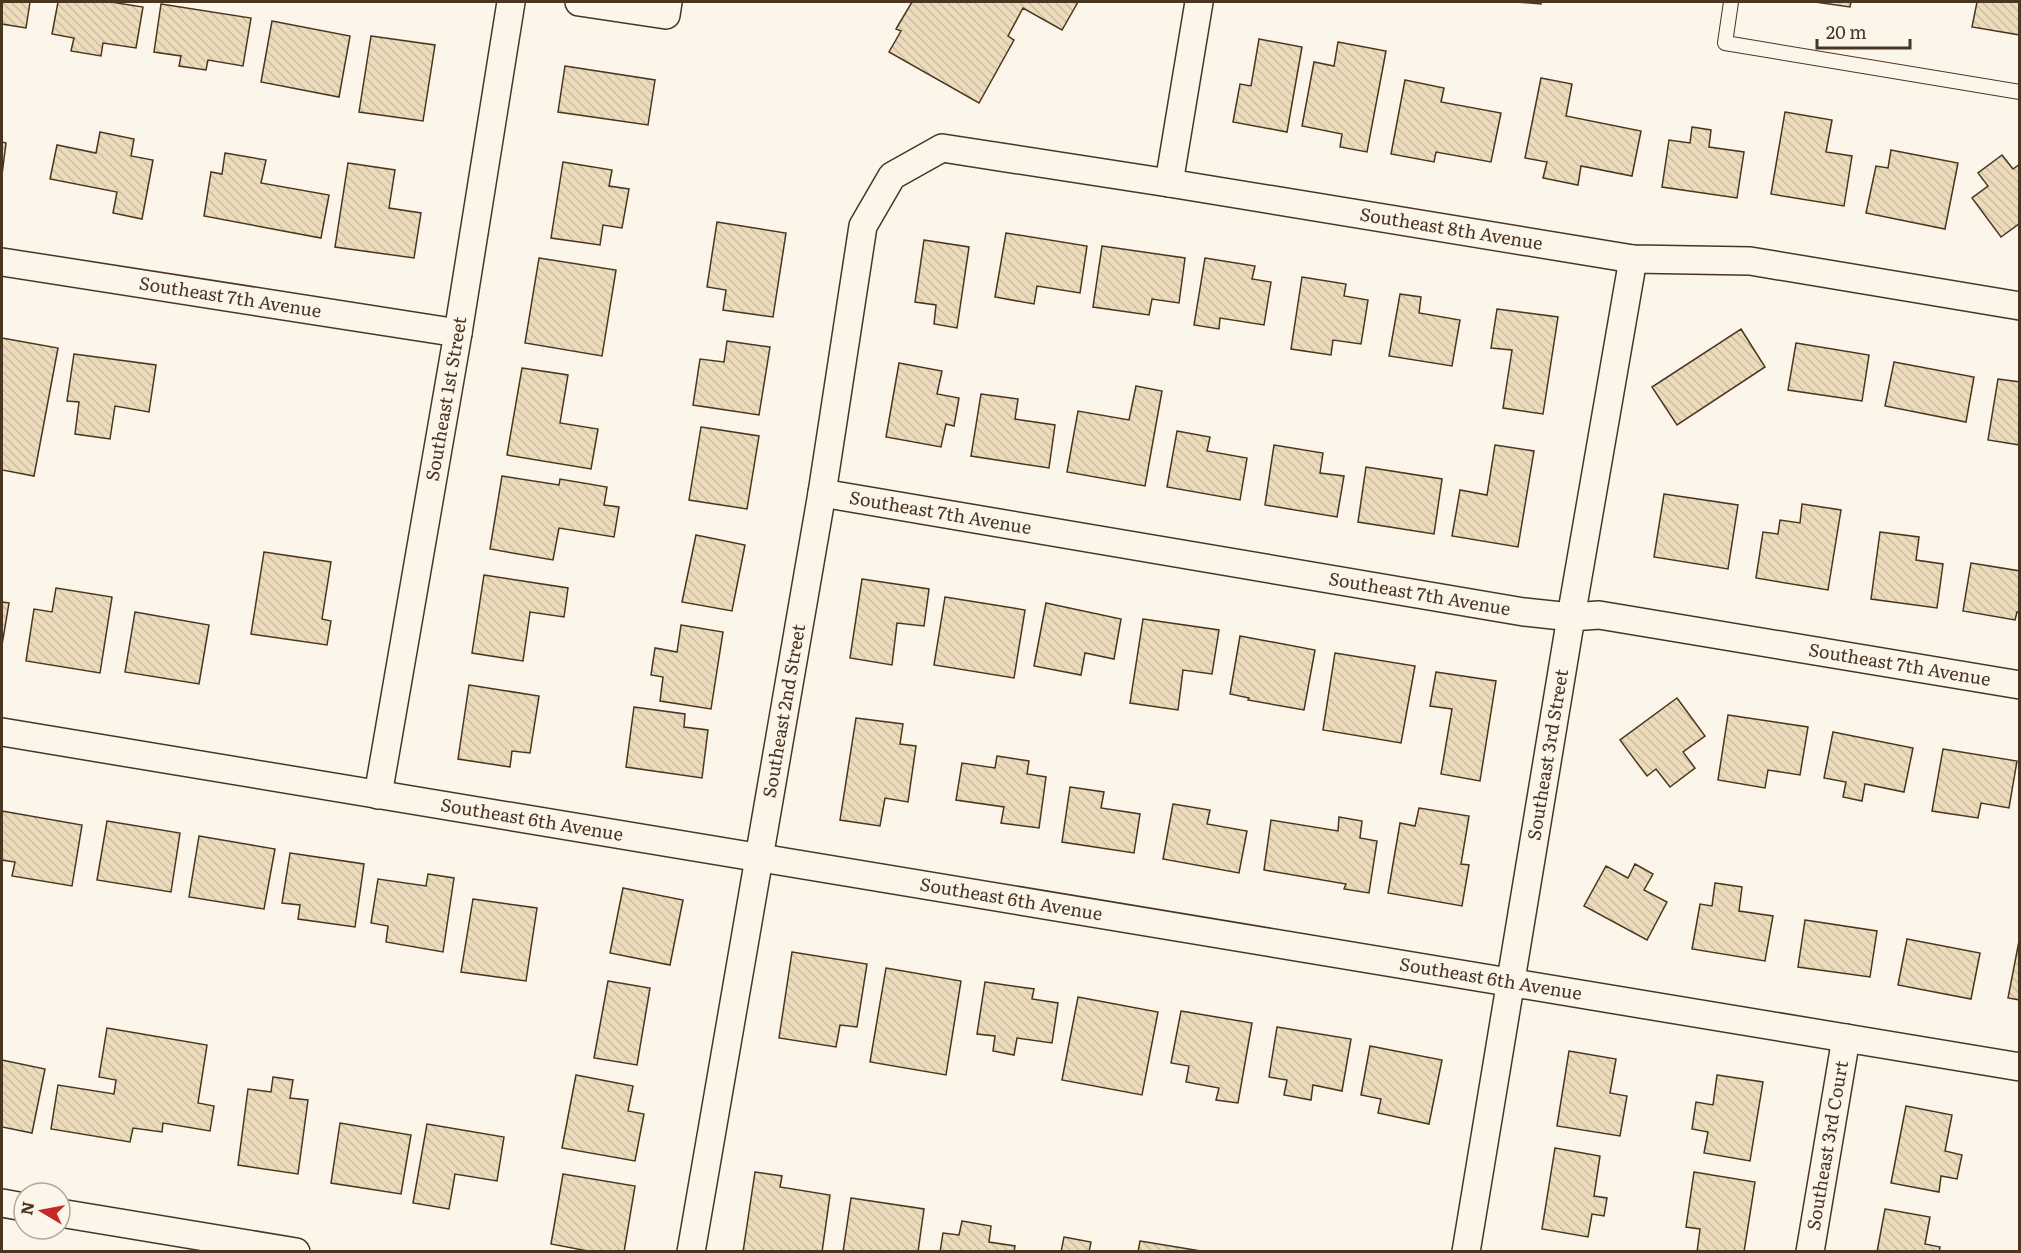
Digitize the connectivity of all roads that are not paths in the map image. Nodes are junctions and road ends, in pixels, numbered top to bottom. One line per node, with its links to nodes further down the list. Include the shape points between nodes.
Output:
1 (511, 2): 12 (street, Southeast 1st Street)
2 (579, 2): 5 (street)
3 (1199, 2): 8 (street)
4 (1731, 2): 6 (lane, via 1725,43)
5 (667, 8)
6 (2019, 92)
7 (892, 176): 8 (street, Southeast 8th Avenue, via 942,148); 13 (street, Southeast 2nd Street, via 863,226)
8 (1169, 183): 9 (street, Southeast 8th Avenue)
9 (1633, 259): 11 (street, Southeast 8th Avenue, via 1750,261); 14 (street, Southeast 3rd Street)
10 (2, 262): 12 (street, Southeast 7th Avenue)
11 (2019, 306)
12 (458, 333): 17 (street, Southeast 1st Street)
13 (822, 493): 14 (street, Southeast 7th Avenue); 18 (street, Southeast 2nd Street)
14 (1571, 617): 15 (street, Southeast 7th Avenue, via 1599,615); 19 (street, Southeast 3rd Street)
15 (2019, 685)
16 (2, 732): 17 (street, Southeast 6th Avenue)
17 (378, 795): 18 (street, Southeast 6th Avenue)
18 (759, 856): 19 (street, Southeast 6th Avenue); 24 (street, Southeast 2nd Street)
19 (1512, 984): 20 (street, Southeast 6th Avenue); 25 (street, Southeast 3rd Street)
20 (1846, 1038): 21 (street, Southeast 6th Avenue); 26 (street, Southeast 3rd Court)
21 (2019, 1066)
22 (72, 1215): 23 (street)
23 (296, 1251)
24 (691, 1251)
25 (1466, 1251)
26 (1810, 1251)

